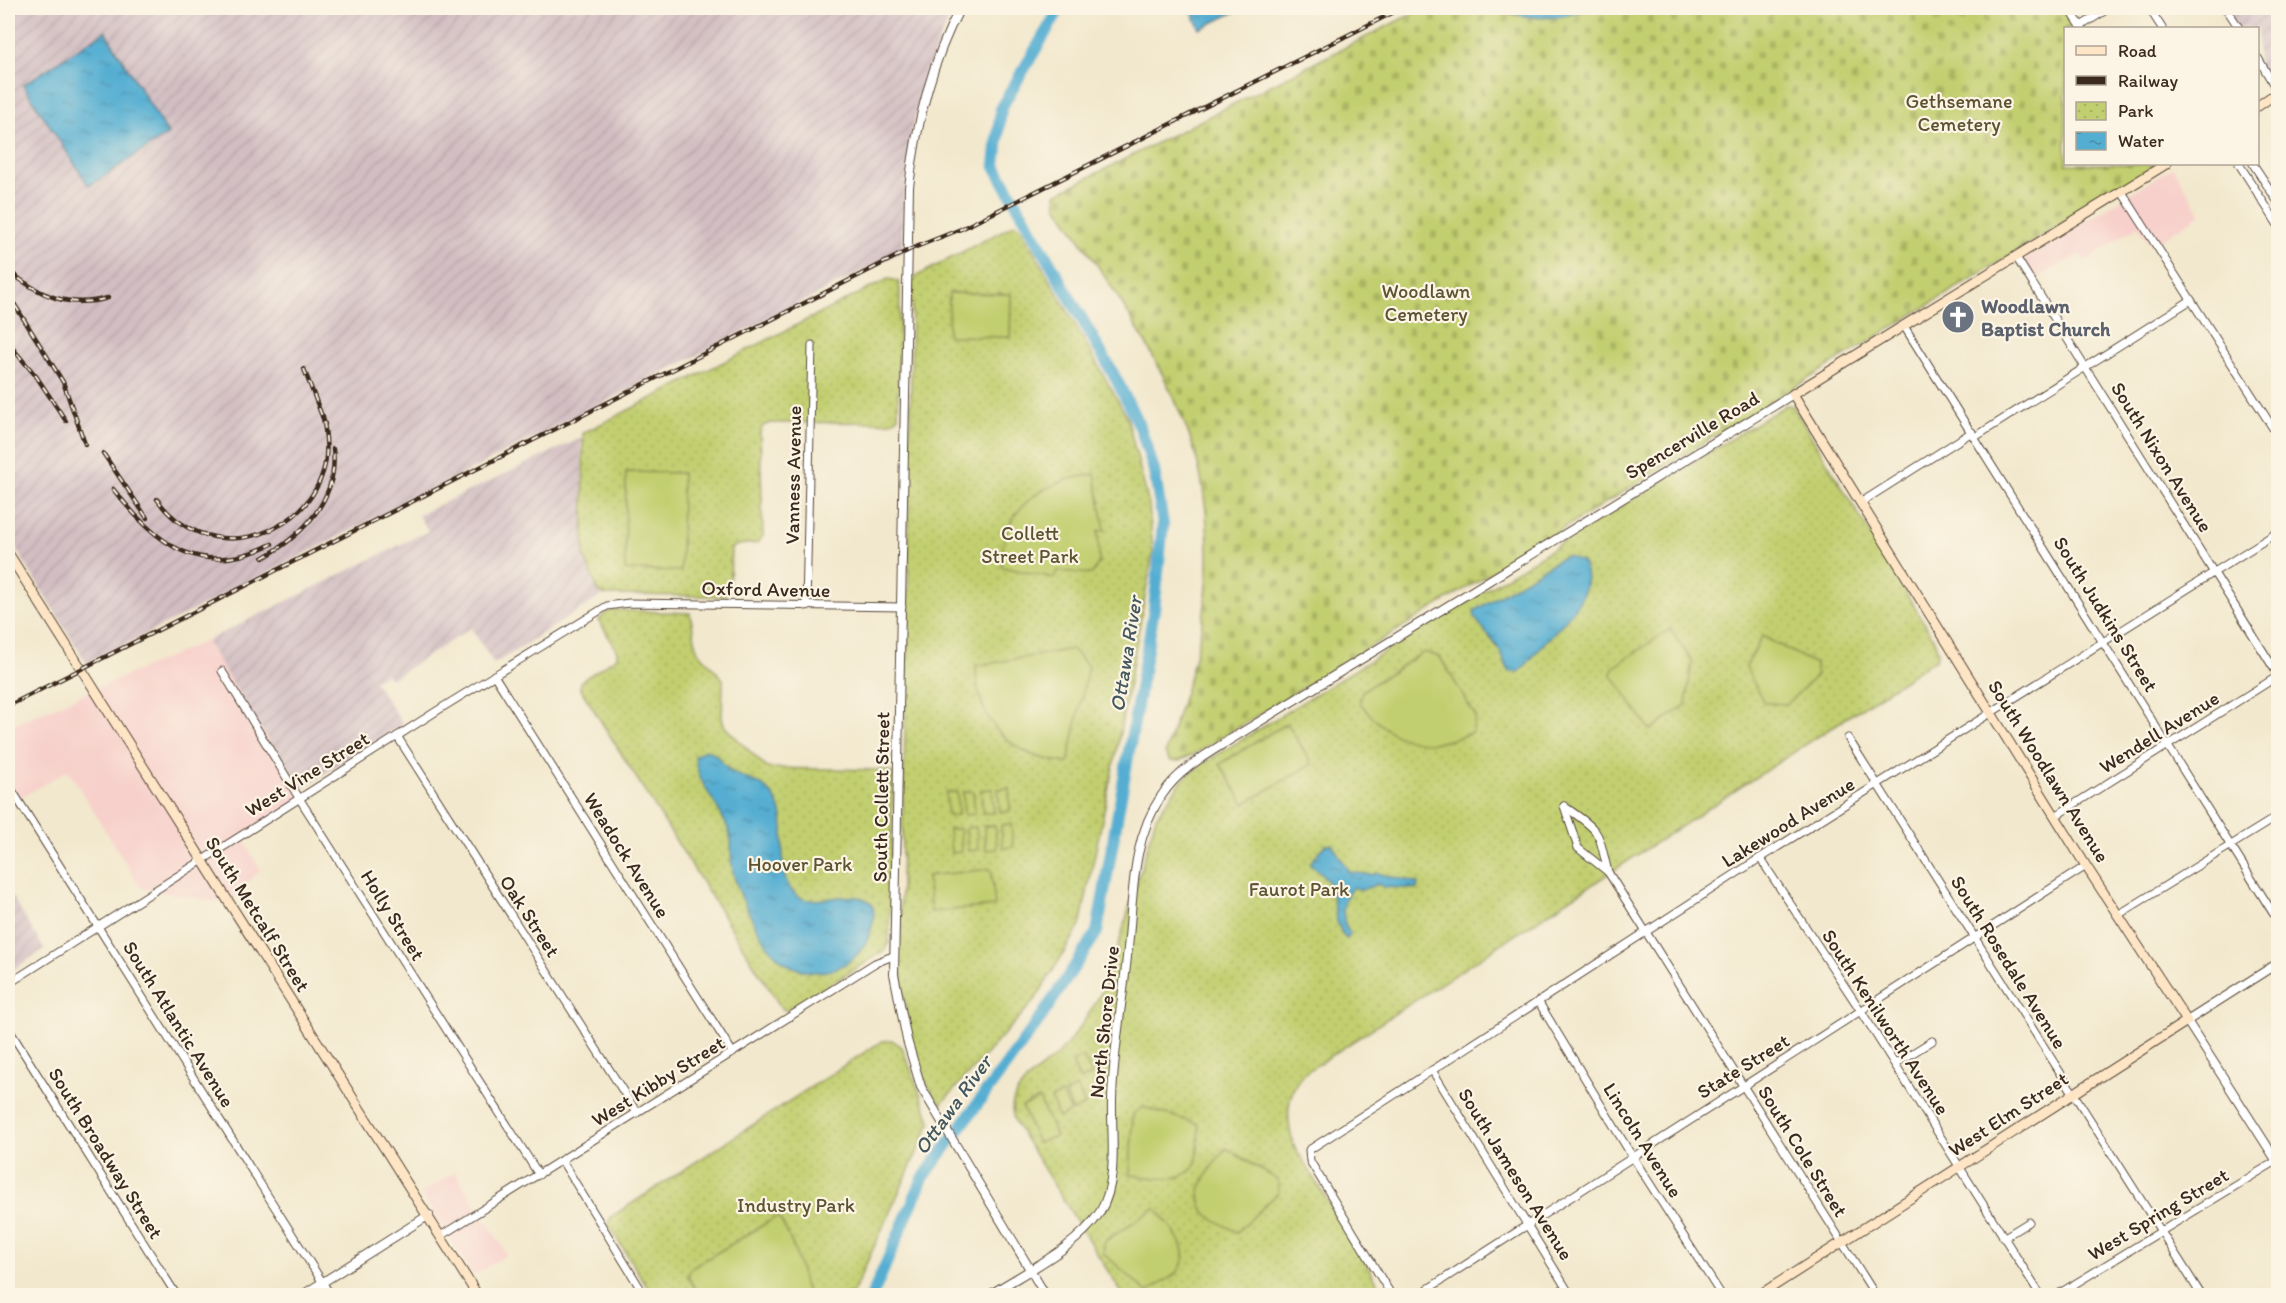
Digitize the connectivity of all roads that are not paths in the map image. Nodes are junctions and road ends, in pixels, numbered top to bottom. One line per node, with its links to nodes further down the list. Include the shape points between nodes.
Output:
1 (960, 8): 32 (street, South Collett Street, via 939,55 920,117 909,187)
2 (2069, 8): 6 (street)
3 (2109, 8): 6 (street)
4 (2149, 8): 7 (street)
5 (2226, 8): 8 (street)
6 (2081, 27)
7 (2161, 27)
8 (2238, 27)
9 (2259, 60): 10 (street)
10 (2278, 92): 11 (main road)
11 (2259, 105)
12 (2164, 165): 15 (main road, Spencerville Road)
13 (2240, 165): 17 (street)
14 (2254, 165): 16 (street)
15 (2122, 192): 18 (main road, Spencerville Road); 19 (street)
16 (2278, 202)
17 (2278, 225)
18 (2016, 257): 20 (main road, Spencerville Road); 22 (street, South Nixon Avenue)
19 (2191, 300): 22 (street); 25 (street)
20 (1904, 326): 23 (main road, Spencerville Road); 24 (street, South Judkins Street)
21 (812, 345): 31 (street, Vanness Avenue)
22 (2085, 366): 24 (street); 29 (street, South Nixon Avenue)
23 (1793, 394): 26 (main road, South Woodlawn Avenue); 39 (street, Spencerville Road)
24 (1973, 434): 26 (street); 33 (street, South Judkins Street)
25 (2278, 436)
26 (1860, 503): 37 (main road, South Woodlawn Avenue)
27 (2278, 532): 29 (street, Lakewood Avenue)
28 (8, 553): 49 (main road, South Metcalf Street)
29 (2215, 572): 33 (street, Lakewood Avenue); 36 (street, South Nixon Avenue)
30 (629, 603): 31 (street, Oxford Avenue); 35 (street, West Vine Street, via 607,606)
31 (806, 606): 32 (street, Oxford Avenue)
32 (902, 607): 57 (street, South Collett Street)
33 (2104, 642): 37 (street, Lakewood Avenue); 41 (street, South Judkins Street)
34 (222, 671): 44 (street, Holly Street)
35 (494, 675): 38 (street, West Vine Street); 65 (street, Weadock Avenue)
36 (2278, 675): 41 (street, Wendell Avenue)
37 (1991, 712): 43 (street, Lakewood Avenue); 45 (main road, South Woodlawn Avenue)
38 (398, 736): 44 (street, West Vine Street); 70 (street, Oak Street)
39 (1236, 736): 83 (street, North Shore Drive, via 1174,780 1156,803 1143,831 1115,1041 1108,1194 1086,1228)
40 (1848, 738): 43 (street, South Rosedale Avenue)
41 (2170, 745): 45 (street, Wendell Avenue); 47 (street, South Judkins Street)
42 (8, 784): 54 (street, South Atlantic Avenue)
43 (1877, 786): 48 (street, Lakewood Avenue); 56 (street, South Rosedale Avenue)
44 (299, 798): 49 (street, West Vine Street); 75 (street, Holly Street)
45 (2057, 815): 50 (main road, South Woodlawn Avenue)
46 (2278, 816): 47 (street)
47 (2231, 846): 52 (street); 53 (street, South Judkins Street)
48 (1760, 858): 55 (street, Lakewood Avenue); 61 (street, South Kenilworth Avenue)
49 (202, 860): 54 (street, West Vine Street); 76 (main road, South Metcalf Street)
50 (2086, 866): 52 (main road, South Woodlawn Avenue); 56 (street, State Street)
51 (1608, 872): 51 (street, South Cole Street, via 1597,830 1564,806 1578,848); 55 (street, South Cole Street)
52 (2118, 915): 62 (main road, South Woodlawn Avenue)
53 (2278, 921)
54 (98, 926): 59 (street, West Vine Street); 84 (street, South Atlantic Avenue)
55 (1646, 931): 60 (street, Lakewood Avenue); 68 (street, South Cole Street)
56 (1975, 939): 61 (street, State Street); 69 (street, South Rosedale Avenue)
57 (893, 956): 65 (street, West Kibby Street, via 875,963); 83 (street, South Collett Street, via 918,1080)
58 (2278, 963): 62 (street, West Elm Street)
59 (8, 984)
60 (1538, 1000): 67 (street, Lakewood Avenue); 71 (street, Lincoln Avenue)
61 (1861, 1011): 66 (street, South Kenilworth Avenue); 68 (street, State Street)
62 (2187, 1021): 69 (main road, West Elm Street); 73 (street, South Woodlawn Avenue)
63 (8, 1028): 85 (street, South Broadway Street)
64 (1932, 1041): 66 (street)
65 (733, 1053): 70 (street, West Kibby Street)
66 (1894, 1064): 74 (street, South Kenilworth Avenue)
67 (1432, 1070): 78 (street, South Jameson Avenue); 92 (street, Lakewood Avenue, via 1309,1150 1310,1161)
68 (1743, 1086): 71 (street, State Street); 82 (street, South Cole Street)
69 (2073, 1093): 74 (main road, West Elm Street); 79 (street, South Rosedale Avenue)
70 (638, 1113): 72 (street, West Kibby Street)
71 (1632, 1156): 78 (street, State Street); 95 (street, Lincoln Avenue)
72 (562, 1161): 75 (street, West Kibby Street); 89 (street)
73 (2278, 1162): 79 (street, West Spring Street)
74 (1959, 1167): 81 (street, South Kenilworth Avenue); 82 (main road, West Elm Street)
75 (539, 1175): 80 (street, West Kibby Street)
76 (429, 1215): 80 (main road, South Metcalf Street); 84 (street)
77 (2030, 1222): 81 (street)
78 (1526, 1226): 93 (street, State Street); 94 (street, South Jameson Avenue)
79 (2162, 1231): 99 (street, West Spring Street); 100 (street, South Rosedale Avenue)
80 (442, 1235): 88 (main road, South Metcalf Street)
81 (2003, 1238): 98 (street, South Kenilworth Avenue)
82 (1841, 1242): 96 (main road, West Elm Street); 97 (street, South Cole Street)
83 (1029, 1268): 90 (street, North Shore Drive); 91 (street, South Collett Street)
84 (322, 1282): 86 (street); 87 (street, South Atlantic Avenue)
85 (177, 1296)
86 (301, 1296)
87 (331, 1296)
88 (478, 1296)
89 (645, 1296)
90 (988, 1296)
91 (1046, 1296)
92 (1392, 1296)
93 (1417, 1296)
94 (1571, 1296)
95 (1722, 1296)
96 (1758, 1296)
97 (1876, 1296)
98 (2041, 1296)
99 (2055, 1296)
100 (2202, 1296)

